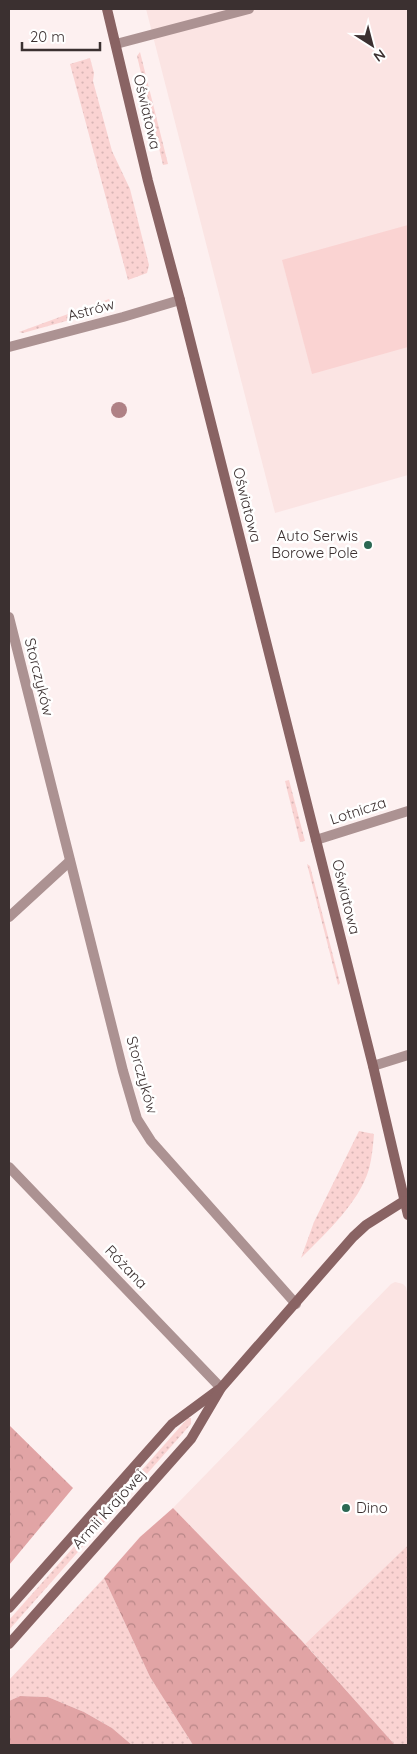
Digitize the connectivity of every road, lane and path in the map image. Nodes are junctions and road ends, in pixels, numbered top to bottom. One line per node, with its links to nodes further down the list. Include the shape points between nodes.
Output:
1 (107, 9): 3 (street, Oświatowa)
2 (249, 9): 3 (street)
3 (116, 44): 4 (street, Oświatowa)
4 (180, 300): 5 (street, Astrów); 8 (street, Oświatowa)
5 (9, 347)
6 (9, 617): 9 (street, Storczyków)
7 (408, 811): 8 (street, Lotnicza)
8 (316, 840): 12 (street, Oświatowa)
9 (70, 861): 10 (street); 16 (street, Storczyków, via 137,1119 167,1160)
10 (9, 917)
11 (408, 1055): 12 (street)
12 (373, 1066): 14 (street, Oświatowa)
13 (9, 1167): 17 (street, Różana)
14 (404, 1201): 15 (street, Oświatowa); 16 (street, Armii Krajowej, via 353,1237)
15 (408, 1215)
16 (296, 1304): 17 (street, Armii Krajowej)
17 (221, 1388): 18 (street, Armii Krajowej, via 172,1424); 19 (street, Armii Krajowej, via 191,1439)
18 (9, 1608)
19 (9, 1644)

